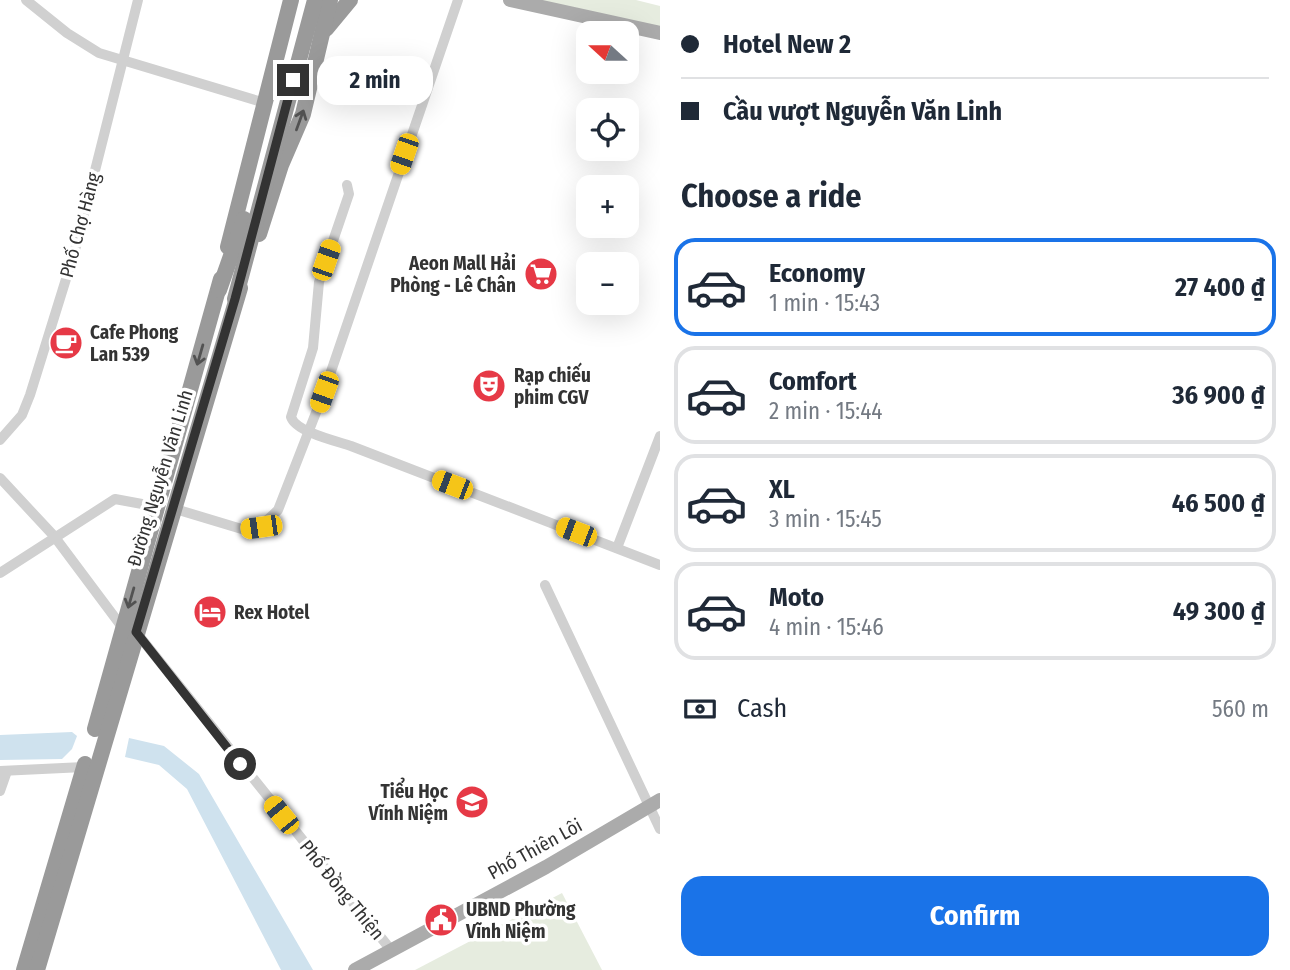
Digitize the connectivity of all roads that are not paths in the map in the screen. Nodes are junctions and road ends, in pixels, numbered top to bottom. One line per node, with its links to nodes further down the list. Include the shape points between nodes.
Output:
1 (26, 0): 13 (street, via 99,53)
2 (138, 0): 13 (street, Phố Chợ Hàng)
3 (291, 0): 12 (highway, Đường Nguyễn Văn Linh)
4 (303, 0): 16 (highway, bridge, via 239,237)
5 (315, 0): 17 (highway, bridge)
6 (330, 0): 11 (highway, Đường Nguyễn Văn Linh)
7 (350, 0): 11 (highway)
8 (458, 0): 18 (street)
9 (510, 0): 10 (main road)
10 (660, 33)
11 (319, 43): 12 (highway, via 301,33 285,38); 17 (highway, Đường Nguyễn Văn Linh, one-way to 11, via 303,114)
12 (280, 45): 14 (highway, Đường Nguyễn Văn Linh)
13 (123, 60): 14 (street); 20 (street, Phố Chợ Hàng, via 75,250 30,395 22,415)
14 (265, 103): 16 (highway, Đường Nguyễn Văn Linh)
15 (347, 186): 18 (street, via 349,194 319,282 313,348 291,417)
16 (219, 290): 22 (highway, Đường Nguyễn Văn Linh, one-way to 22)
17 (235, 299): 22 (highway, Đường Nguyễn Văn Linh)
18 (309, 433): 22 (street, via 278,509 261,527 245,530); 24 (street)
19 (660, 436): 24 (street)
20 (0, 440)
21 (0, 478): 23 (street)
22 (165, 508): 23 (street, via 115,499); 28 (highway, Đường Nguyễn Văn Linh)
23 (54, 536): 26 (street); 28 (street)
24 (617, 548): 25 (street)
25 (660, 565)
26 (0, 573)
27 (545, 585): 32 (street)
28 (129, 629): 29 (highway, Đường Nguyễn Văn Linh); 34 (street, Phố Đồng Thiện)
29 (90, 764): 30 (street); 35 (highway, Đường Nguyễn Văn Linh); 36 (highway, Đường Nguyễn Văn Linh)
30 (4, 771): 31 (street)
31 (0, 791)
32 (654, 804): 33 (street); 34 (main road, Phố Thiên Lôi)
33 (660, 830)
34 (391, 950): 37 (main road, Phố Thiên Lôi)
35 (24, 970)
36 (37, 970)
37 (355, 970)

